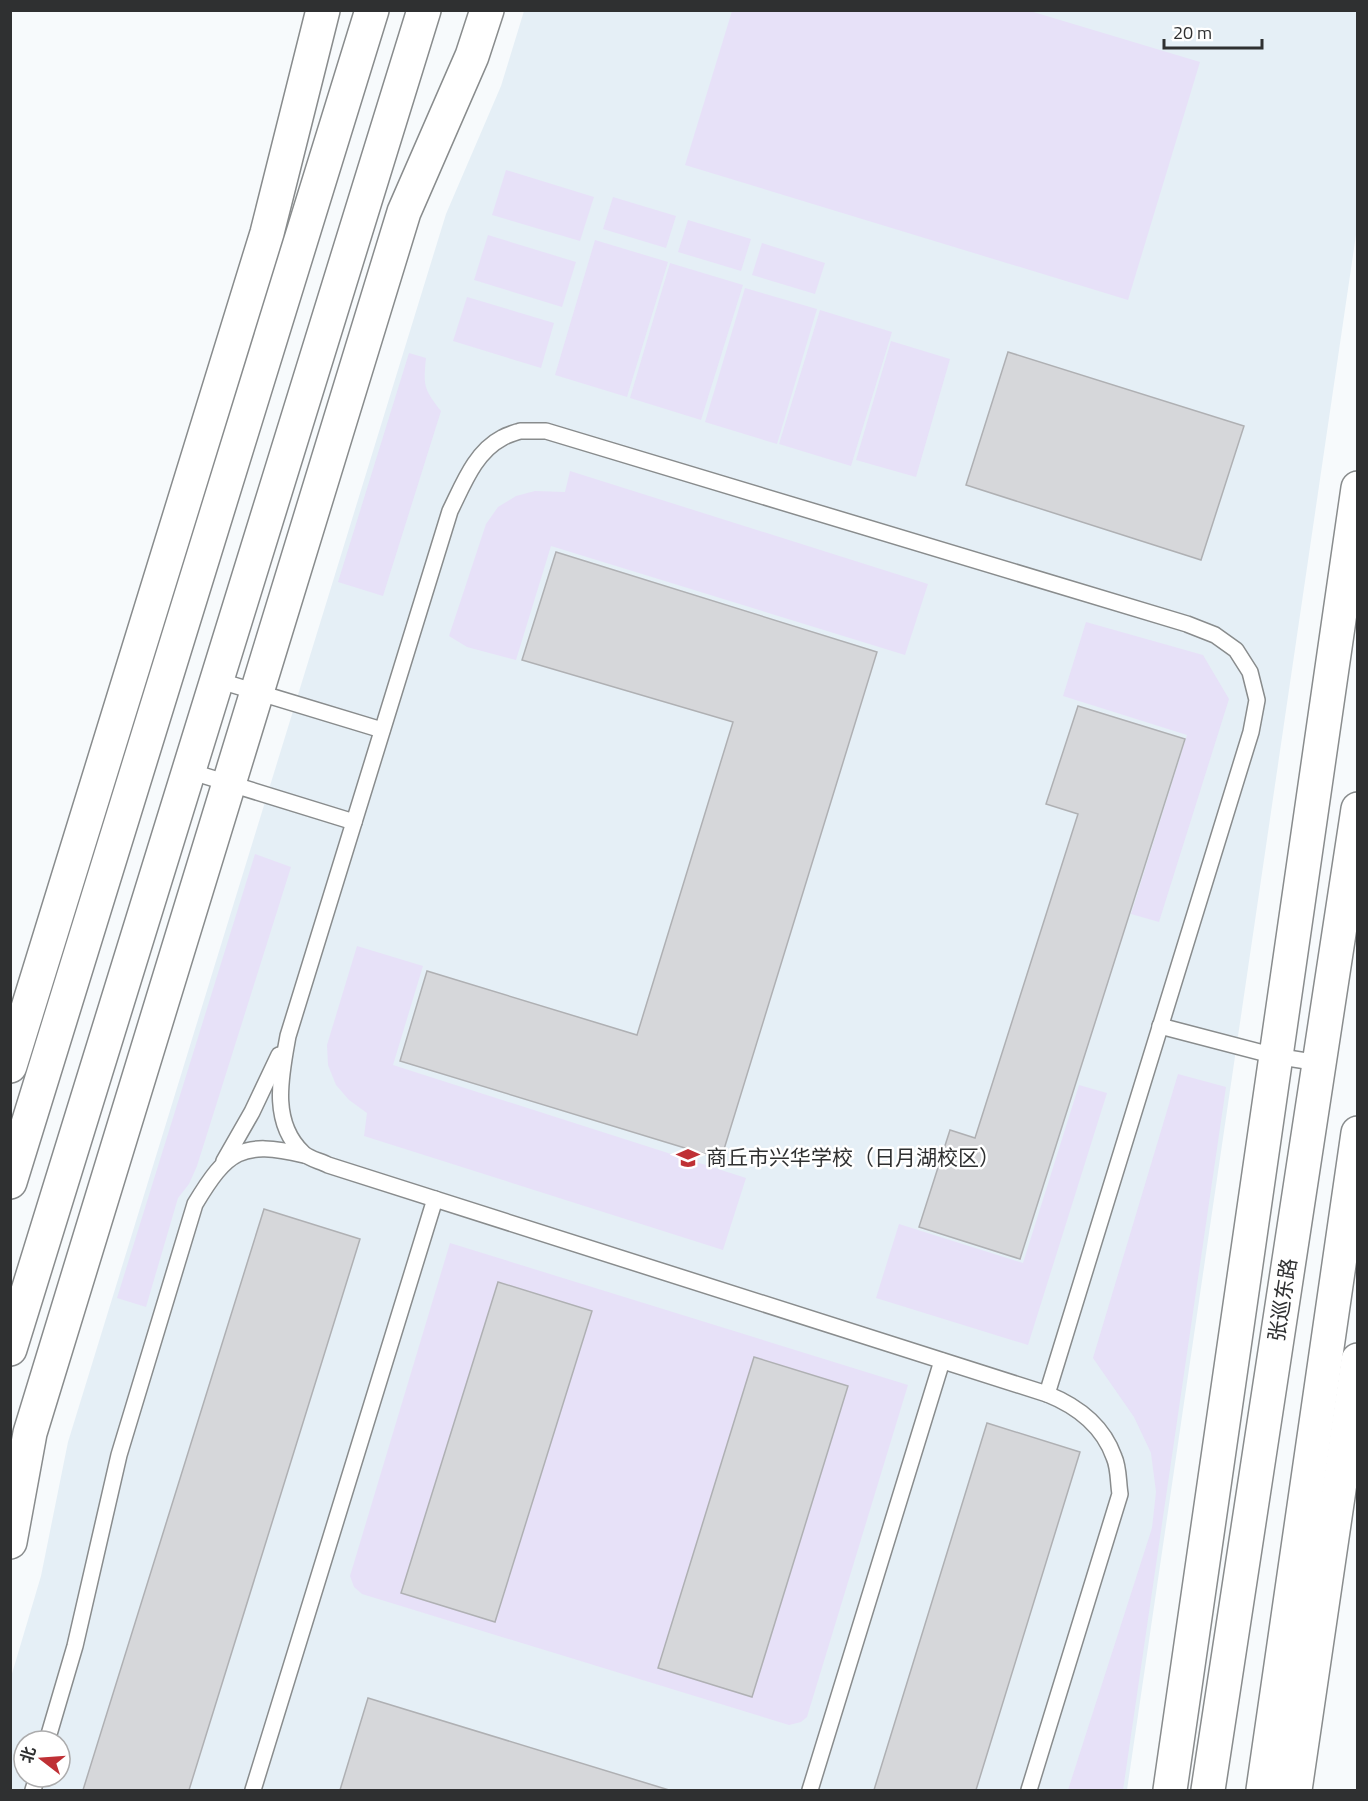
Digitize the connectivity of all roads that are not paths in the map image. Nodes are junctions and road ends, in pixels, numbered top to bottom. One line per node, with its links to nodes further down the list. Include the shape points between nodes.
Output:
1 (323, 10): 17 (main road, via 267,233)
2 (372, 10): 21 (main road)
3 (424, 10): 6 (main road)
4 (487, 10): 7 (main road, via 472,56 404,212)
5 (1358, 488): 15 (main road)
6 (217, 680): 7 (lane); 9 (main road)
7 (257, 692): 8 (lane); 10 (main road)
8 (382, 730): 12 (lane); 13 (lane, via 450,511 483,453 502,438 520,431 546,430 1187,624 1215,635 1236,650 1250,672 1257,700 1251,732)
9 (189, 771): 10 (lane); 23 (main road)
10 (229, 783): 12 (lane); 27 (main road, via 30,1433)
11 (1358, 809): 16 (main road, 张巡东路)
12 (354, 822): 14 (lane)
13 (1160, 1026): 15 (lane); 26 (lane)
14 (288, 1036): 19 (lane, via 280,1090 281,1112 287,1133); 20 (lane, via 262,1094)
15 (1275, 1056): 16 (lane); 32 (main road)
16 (1319, 1063): 33 (main road, 张巡东路)
17 (10, 1066)
18 (1358, 1133): 34 (main road)
19 (304, 1155): 20 (lane, via 265,1148 246,1150); 22 (lane)
20 (220, 1167): 28 (lane, via 195,1204 188,1226 119,1455 75,1646)
21 (10, 1182)
22 (435, 1199): 25 (lane); 29 (lane)
23 (10, 1349)
24 (1358, 1360): 35 (main road)
25 (942, 1361): 26 (lane); 30 (lane)
26 (1047, 1394): 31 (lane, via 1084,1414 1102,1434 1115,1458 1120,1494)
27 (10, 1542)
28 (51, 1729)
29 (253, 1791)
30 (810, 1791)
31 (1029, 1791)
32 (1170, 1791)
33 (1208, 1791)
34 (1263, 1791)
35 (1294, 1791)

